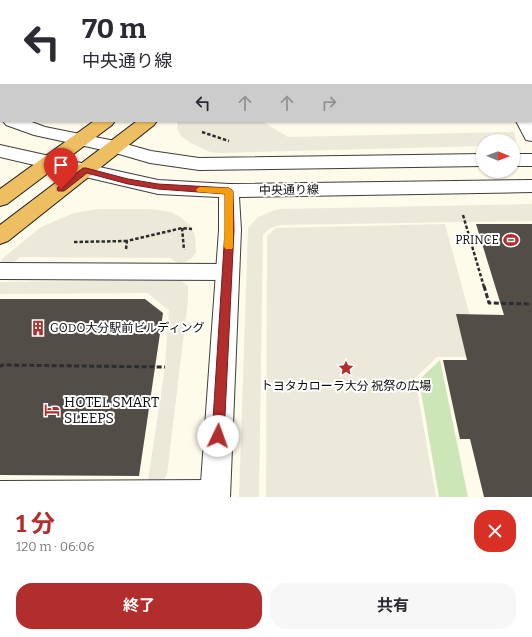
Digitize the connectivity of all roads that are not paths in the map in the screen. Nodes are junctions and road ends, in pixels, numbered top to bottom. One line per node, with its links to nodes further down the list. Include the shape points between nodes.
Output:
1 (15, 122): 6 (street)
2 (105, 122): 6 (highway)
3 (147, 122): 7 (highway)
4 (525, 122): 5 (street)
5 (532, 136)
6 (80, 140): 7 (street); 12 (highway)
7 (115, 147): 9 (street, via 150,157 199,164); 13 (highway)
8 (0, 151): 12 (street, 中央通り線)
9 (476, 160)
10 (520, 160): 11 (street)
11 (532, 160)
12 (50, 162): 13 (street, 中央通り線); 16 (highway)
13 (86, 170): 15 (street, 中央通り線, via 158,187); 17 (highway)
14 (532, 186): 15 (street, 中央通り線)
15 (229, 191): 19 (street)
16 (0, 199)
17 (0, 236)
18 (0, 271): 19 (street)
19 (227, 272): 21 (street)
20 (0, 496): 21 (street)
21 (215, 496)

